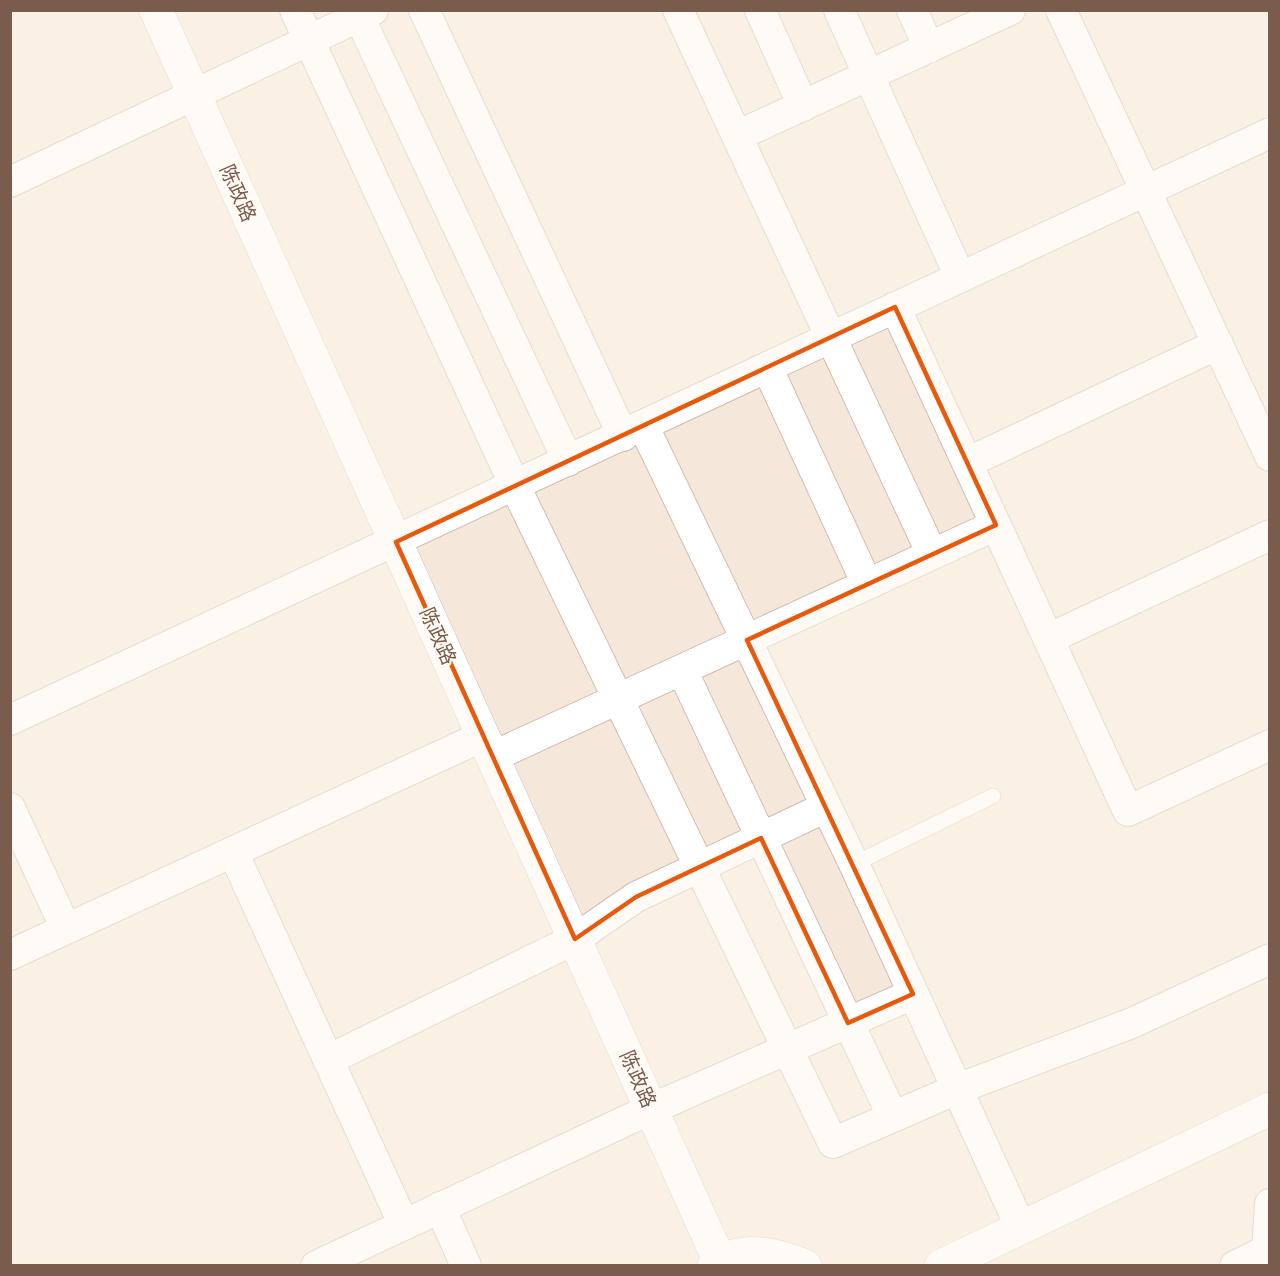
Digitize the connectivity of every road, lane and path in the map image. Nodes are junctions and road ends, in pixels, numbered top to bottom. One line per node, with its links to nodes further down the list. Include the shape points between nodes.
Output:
1 (156, 10): 14 (street, 陈政路)
2 (295, 10): 11 (street)
3 (424, 10): 25 (street)
4 (678, 10): 17 (street)
5 (760, 10): 15 (street)
6 (839, 10): 13 (street)
7 (912, 10): 12 (street)
8 (1010, 10): 12 (street)
9 (1063, 11): 19 (street)
10 (362, 13): 11 (street); 27 (street)
11 (309, 41): 14 (street); 29 (street)
12 (929, 48): 13 (street)
13 (868, 76): 15 (street); 20 (street)
14 (194, 96): 18 (street); 32 (street, 陈政路)
15 (803, 106): 17 (street)
16 (1269, 133): 19 (street)
17 (737, 136): 22 (street)
18 (10, 182)
19 (1146, 190): 20 (street); 23 (street)
20 (960, 277): 21 (street)
21 (895, 308): 22 (street); 28 (street)
22 (832, 337): 24 (street); 33 (street)
23 (1218, 344): 26 (street); 28 (street)
24 (767, 367): 25 (street); 34 (street)
25 (633, 430): 27 (street); 36 (street)
26 (1269, 456)
27 (568, 461): 29 (street)
28 (967, 463): 30 (street)
29 (515, 486): 32 (street); 38 (street)
30 (996, 525): 33 (street); 35 (street)
31 (1269, 535): 35 (street)
32 (396, 542): 39 (street); 41 (street, 陈政路)
33 (932, 554): 34 (street)
34 (867, 584): 36 (street)
35 (1048, 639): 40 (street, via 1128,811)
36 (747, 640): 37 (street); 43 (street)
37 (682, 670): 38 (street); 45 (street)
38 (618, 699): 41 (street); 48 (street)
39 (10, 720)
40 (1269, 745)
41 (488, 747): 46 (street); 50 (street, 陈政路)
42 (993, 796): 47 (lane)
43 (826, 807): 45 (street); 47 (street)
44 (10, 808): 49 (street)
45 (761, 838): 48 (street); 54 (street)
46 (232, 852): 49 (street); 56 (street)
47 (854, 864): 53 (street)
48 (699, 867): 50 (street, via 636,897); 55 (street)
49 (66, 929): 51 (street)
50 (575, 939): 56 (street); 58 (street, 陈政路)
51 (10, 955)
52 (1269, 959): 57 (street, via 1132,1023)
53 (913, 994): 54 (street); 57 (street)
54 (848, 1023): 55 (street); 60 (street)
55 (787, 1049): 58 (street); 60 (street, via 833,1143)
56 (328, 1060): 63 (street)
57 (957, 1089): 60 (street); 64 (street)
58 (651, 1109): 62 (street); 66 (street, 陈政路)
59 (1269, 1109): 64 (street)
60 (893, 1117)
61 (1269, 1204): 65 (street)
62 (441, 1207): 63 (street); 68 (street)
63 (404, 1225): 67 (street)
64 (1021, 1228): 70 (street)
65 (1267, 1255): 71 (street)
66 (717, 1264): 69 (street, via 748,1253 778,1254)
67 (316, 1266)
68 (466, 1266)
69 (805, 1266)
70 (941, 1266)
71 (1234, 1266)

